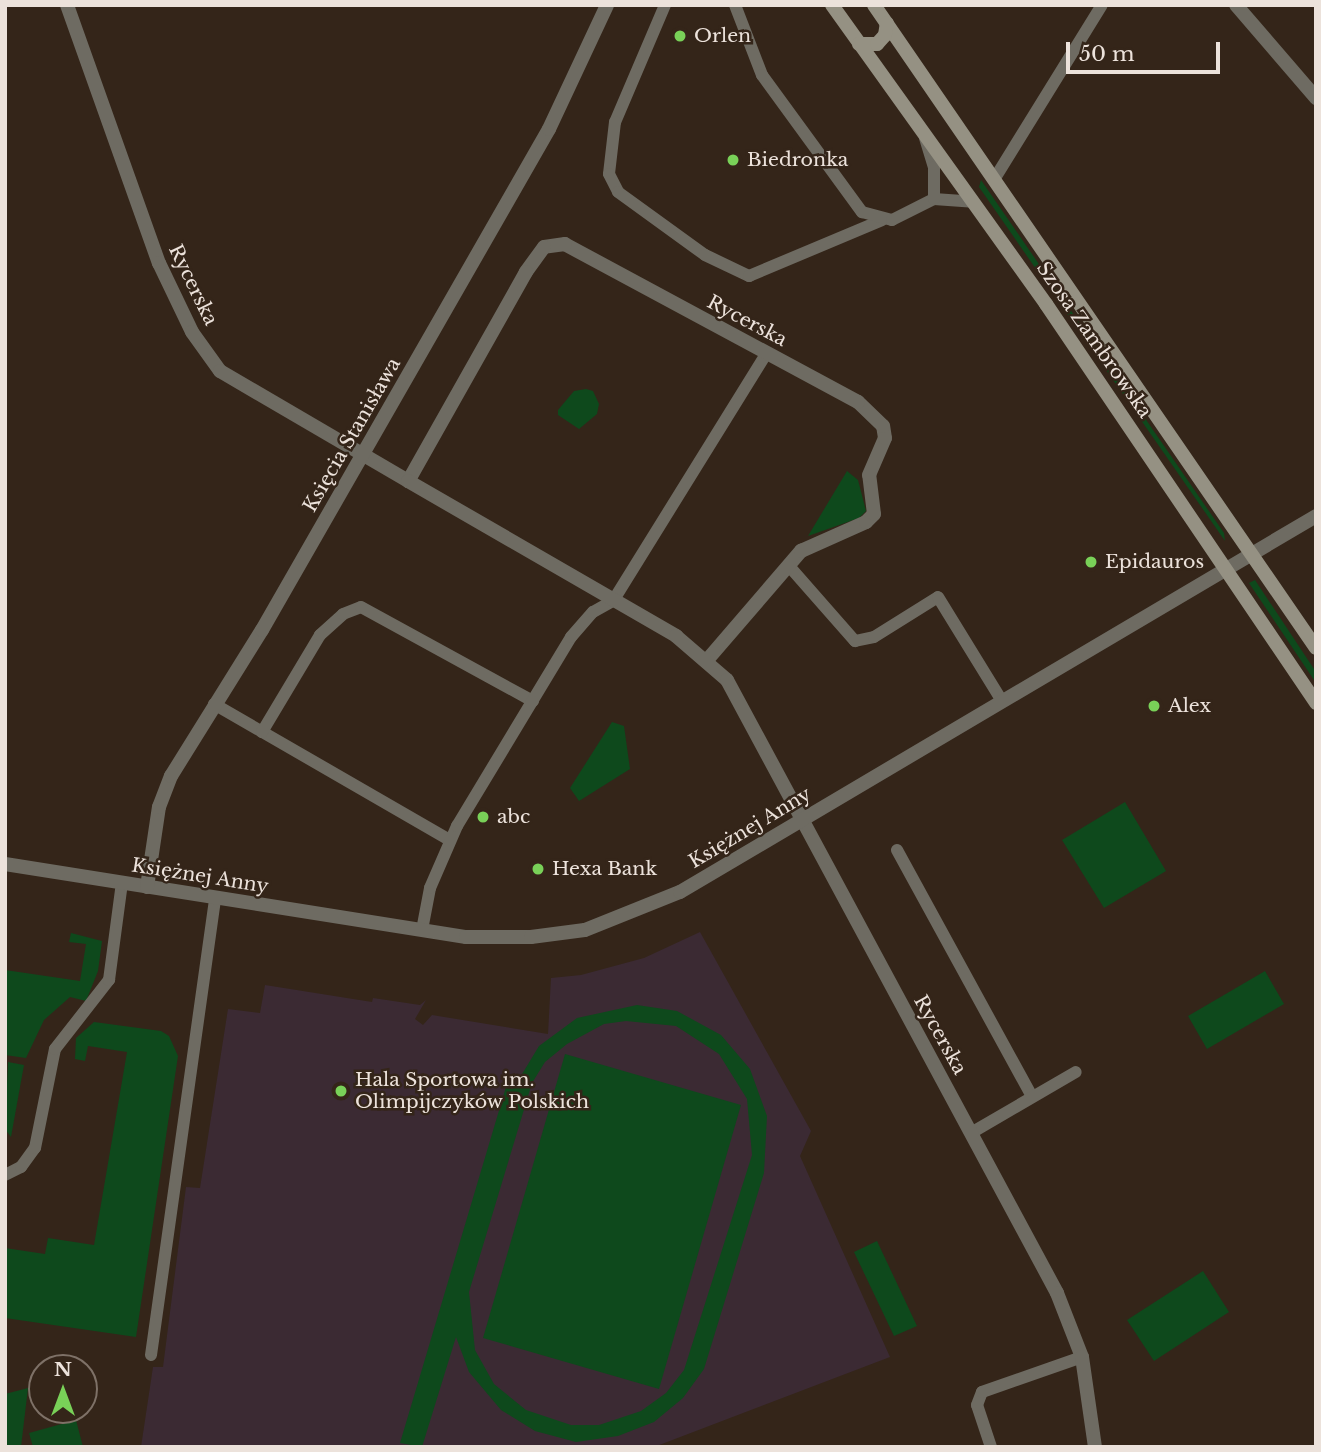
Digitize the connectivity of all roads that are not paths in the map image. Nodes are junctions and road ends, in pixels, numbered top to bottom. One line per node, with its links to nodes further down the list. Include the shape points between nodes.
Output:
1 (67, 5): 18 (street, Rycerska, via 159,263 192,332 220,370)
2 (607, 5): 18 (street, Księcia Stanisława, via 549,129)
3 (665, 5): 16 (lane, via 615,122 608,162 618,192 705,255 749,276)
4 (735, 5): 16 (lane, via 762,75 862,212)
5 (832, 5): 10 (main road, Szosa Zambrowska)
6 (874, 5): 9 (main road, Szosa Zambrowska)
7 (1102, 5): 13 (lane)
8 (1236, 5): 11 (street)
9 (887, 23): 10 (main road, via 882,40 871,46); 13 (main road, Szosa Zambrowska)
10 (859, 44): 12 (main road, Szosa Zambrowska)
11 (1316, 98)
12 (924, 135): 14 (lane, via 934,167); 15 (main road, Szosa Zambrowska)
13 (995, 177): 21 (main road, Szosa Zambrowska)
14 (934, 199): 15 (lane); 16 (lane, via 902,218)
15 (973, 202): 23 (main road, Szosa Zambrowska)
16 (882, 220)
17 (766, 354): 19 (street, Rycerska, via 565,244 544,247); 22 (street, Rycerska, via 858,402 875,415 885,433 869,475 874,514 866,522 809,545); 24 (lane)
18 (363, 456): 19 (street, Rycerska); 30 (street, Księcia Stanisława)
19 (408, 481): 24 (street, Rycerska)
20 (1316, 516): 21 (street, Księżnej Anny)
21 (1253, 554): 23 (street, Księżnej Anny); 25 (main road, Szosa Zambrowska)
22 (789, 566): 26 (street, Rycerska); 28 (lane, via 855,642 874,637 938,597)
23 (1225, 568): 28 (street, Księżnej Anny); 29 (main road, Szosa Zambrowska)
24 (613, 601): 26 (street, Rycerska); 27 (lane, via 593,612 571,637)
25 (1316, 648)
26 (708, 659): 32 (street, Rycerska, via 727,680)
27 (533, 701): 31 (lane, via 361,607 343,614 320,635); 33 (lane)
28 (1002, 701): 32 (street, Księżnej Anny)
29 (1316, 703)
30 (214, 704): 31 (lane); 37 (street, Księcia Stanisława, via 171,776 159,807)
31 (262, 732): 33 (lane)
32 (805, 818): 39 (street, Księżnej Anny, via 680,892 602,925 513,938); 42 (street, Rycerska)
33 (450, 840): 39 (lane, via 430,888)
34 (897, 850): 41 (lane)
35 (5, 864): 36 (street, Księżnej Anny)
36 (122, 883): 37 (street, Księżnej Anny); 43 (lane, via 109,980 55,1049 35,1148 21,1167)
37 (147, 887): 38 (street, Księżnej Anny)
38 (215, 899): 39 (street, Księżnej Anny); 44 (lane)
39 (422, 930)
40 (1076, 1072): 41 (lane)
41 (1032, 1097): 42 (lane)
42 (971, 1133): 45 (street, Rycerska, via 1057,1293)
43 (5, 1175)
44 (151, 1355)
45 (1082, 1357): 46 (lane, via 982,1392 977,1405); 47 (street, Rycerska)
46 (991, 1447)
47 (1095, 1447)

